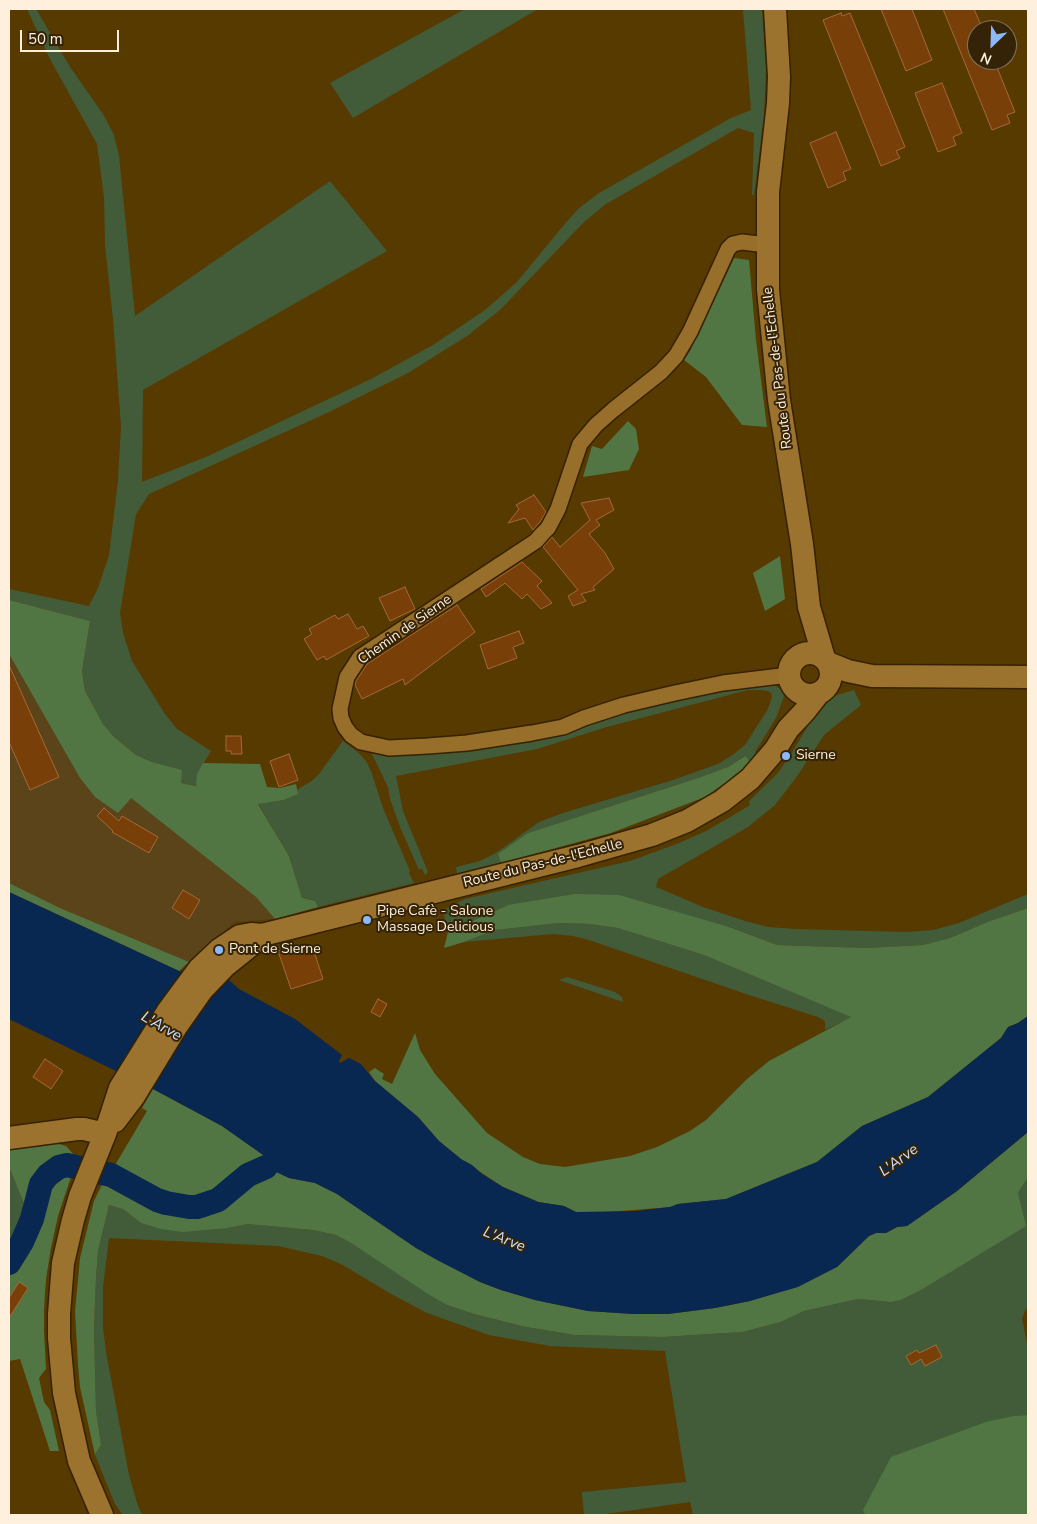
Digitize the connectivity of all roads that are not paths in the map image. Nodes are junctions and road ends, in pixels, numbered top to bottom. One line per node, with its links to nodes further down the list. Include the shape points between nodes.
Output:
1 (775, 9): 2 (main road, Route du Pas-de-l'Echelle, via 779,77 768,192)
2 (767, 245): 3 (main road, Route du Pas-de-l'Echelle, via 772,341); 5 (street, Chemin de Sierne, via 742,242 728,249 676,356 607,415 580,444 558,509 548,528 536,541 360,657 347,677 340,709 345,727 361,742 389,748 467,743 563,727 624,705 675,693)
3 (809, 607): 4 (main road, Route du Pas-de-l'Echelle); 5 (main road, Route du Pas-de-l'Echelle)
4 (826, 660): 5 (main road, via 819,654 801,655); 6 (main road); 8 (main road, via 831,678)
5 (791, 674): 8 (main road, via 797,691 812,695); 9 (main road, Route du Pas-de-l'Echelle)
6 (872, 676): 7 (main road); 8 (main road)
7 (1028, 677)
8 (821, 692): 9 (main road, Route du Pas-de-l'Echelle)
9 (788, 729): 10 (main road, Route du Pas-de-l'Echelle, via 750,779 705,811 669,829 578,856)
10 (257, 936): 11 (main road, Route du Pas-de-l'Echelle, via 212,978); 11 (main road, Route du Pas-de-l'Echelle, via 240,936 209,959 189,981 168,1011)
11 (127, 1092): 13 (main road)
12 (9, 1138): 13 (main road, via 84,1129)
13 (102, 1140): 14 (main road, via 80,1196 68,1239 59,1314 68,1418 79,1461)
14 (102, 1515)

